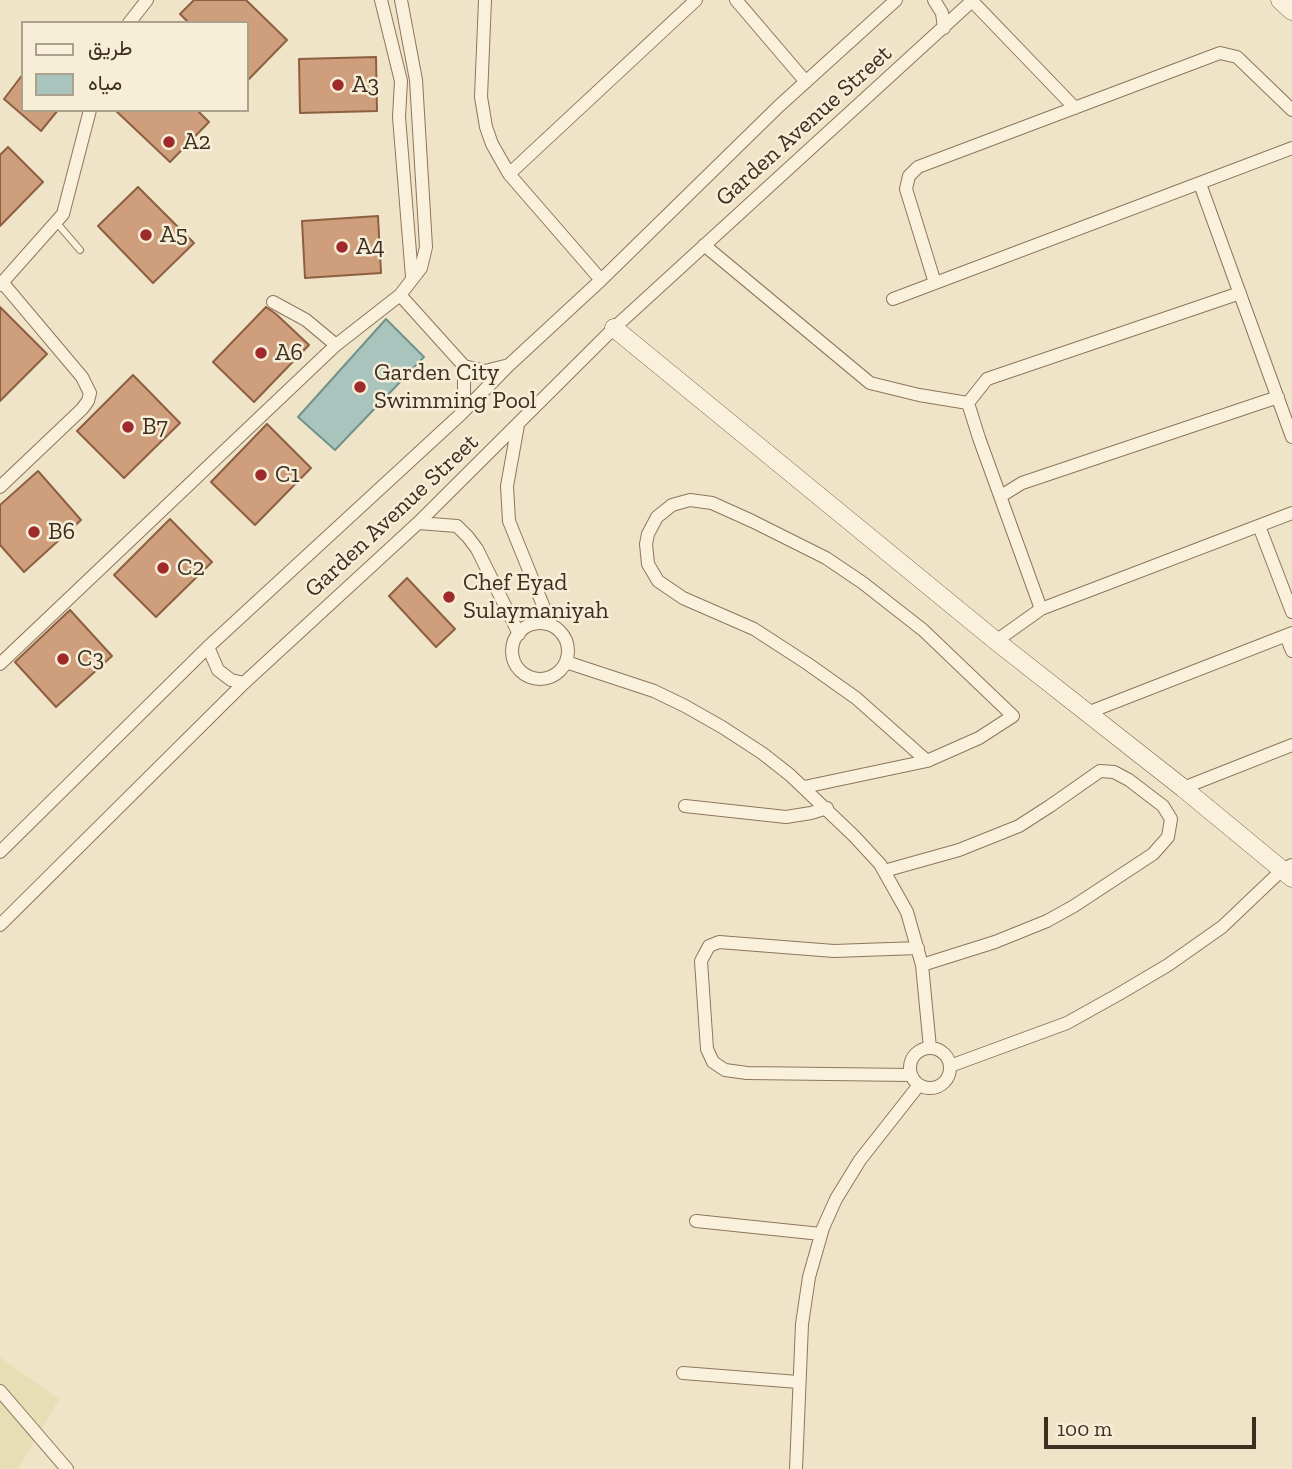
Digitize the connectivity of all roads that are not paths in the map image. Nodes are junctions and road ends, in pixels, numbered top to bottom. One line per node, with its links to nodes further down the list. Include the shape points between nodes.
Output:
1 (147, 0): 12 (street)
2 (381, 0): 15 (street)
3 (401, 0): 14 (street)
4 (485, 0): 21 (street, via 483,112 492,144)
5 (696, 0): 21 (street)
6 (736, 0): 16 (street)
7 (896, 0): 16 (street, Garden Avenue Street)
8 (934, 0): 13 (street, via 942,13)
9 (972, 0): 13 (street, Garden Avenue Street); 17 (street)
10 (1280, 0): 11 (street)
11 (1292, 10)
12 (131, 21)
13 (943, 28): 24 (street, Garden Avenue Street)
14 (416, 80): 15 (street); 26 (street, via 426,247 421,268)
15 (401, 81): 26 (street)
16 (806, 82): 27 (street, Garden Avenue Street)
17 (1075, 108): 18 (street, via 1220,52 1237,57); 28 (street, via 913,171 906,189)
18 (1292, 110)
19 (89, 112): 23 (street)
20 (1292, 148): 22 (street)
21 (509, 174): 27 (street)
22 (1200, 184): 28 (street); 30 (street)
23 (56, 222): 25 (lane); 29 (street)
24 (704, 246): 34 (street, Garden Avenue Street); 39 (street, via 870,383)
25 (80, 250)
26 (412, 277): 31 (street)
27 (600, 280): 36 (street, Garden Avenue Street)
28 (935, 283): 32 (street)
29 (1, 284): 43 (street, via 82,377 90,393 82,409)
30 (1240, 293): 38 (street); 39 (street, via 987,379)
31 (400, 295): 35 (street); 37 (street)
32 (892, 299)
33 (273, 302): 35 (street, via 306,320)
34 (614, 328): 41 (street, Garden Avenue Street); 53 (street)
35 (336, 345): 57 (street)
36 (509, 365): 37 (street, via 485,371); 40 (street, Garden Avenue Street)
37 (464, 366): 40 (street)
38 (1278, 397): 42 (street); 44 (street, via 1022,482)
39 (968, 403): 44 (street)
40 (461, 414): 54 (street, Garden Avenue Street)
41 (519, 424): 46 (street, Garden Avenue Street); 50 (street, via 507,485 509,521)
42 (1292, 437)
43 (0, 486)
44 (1001, 496): 48 (street)
45 (1292, 513): 47 (street)
46 (418, 523): 51 (street, via 457,526 468,537); 58 (street, Garden Avenue Street)
47 (1259, 526): 48 (street); 49 (street)
48 (1041, 609): 53 (street)
49 (1292, 612)
50 (551, 625): 51 (street, via 533,624); 56 (street, via 568,645)
51 (519, 634): 56 (street, via 514,661 526,676 554,676)
52 (1289, 634): 55 (street); 59 (street)
53 (996, 641): 59 (street)
54 (208, 647): 58 (street, via 218,670); 66 (street, Garden Avenue Street)
55 (1292, 651)
56 (566, 662): 62 (street, via 685,706 762,753)
57 (0, 664)
58 (244, 683): 69 (street, Garden Avenue Street)
59 (1087, 713): 63 (street)
60 (1292, 745): 63 (street)
61 (927, 761): 61 (street, via 856,698 808,664 754,629 665,588 646,554 648,534 657,517 680,502 712,503 826,558 923,630 1013,716 979,738); 62 (street)
62 (804, 787): 65 (street)
63 (1183, 788): 68 (street)
64 (685, 806): 65 (street, via 786,817)
65 (827, 808): 67 (street)
66 (0, 852)
67 (884, 871): 70 (street, via 907,912); 71 (street, via 959,850 1019,826 1100,771 1129,780 1163,806 1171,819 1168,837 1153,854 1074,906 995,942)
68 (1289, 871): 73 (street, via 1222,927 1119,994 1067,1023)
69 (0, 925)
70 (918, 948): 71 (street); 74 (street, via 834,951 719,942 709,946 701,961 707,1049 713,1062 725,1070)
71 (922, 965): 72 (street)
72 (930, 1048): 73 (street, via 942,1051); 74 (street, via 913,1057 910,1070)
73 (950, 1066): 74 (street, via 940,1085 928,1088)
74 (915, 1080): 76 (street, via 856,1166)
75 (696, 1221): 76 (street)
76 (821, 1234): 78 (street, via 809,1277)
77 (683, 1373): 78 (street)
78 (798, 1382): 81 (street)
79 (0, 1391): 80 (street)
80 (67, 1469)
81 (796, 1469)

